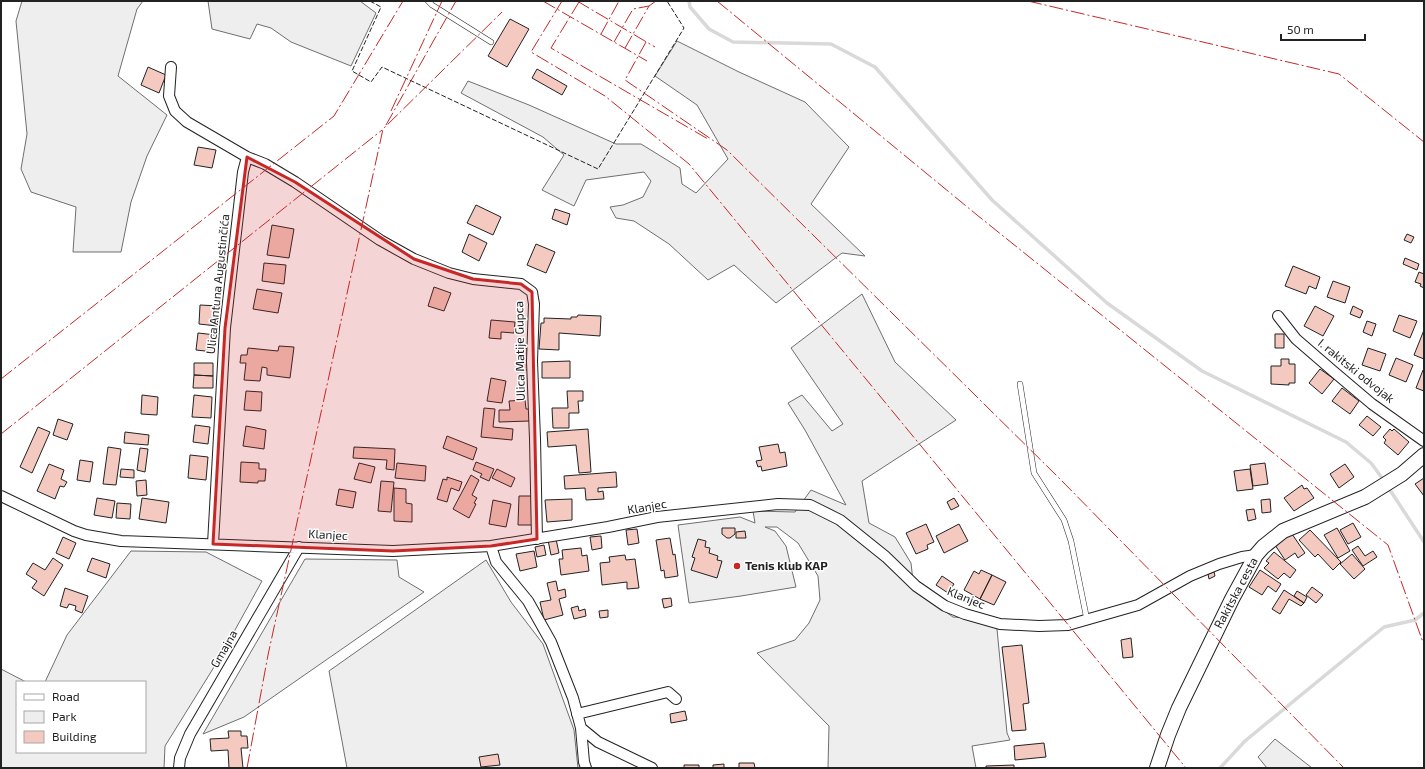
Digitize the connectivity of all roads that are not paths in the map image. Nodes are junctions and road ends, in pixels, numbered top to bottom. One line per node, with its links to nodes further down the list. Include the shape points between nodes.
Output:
1 (428, 1): 2 (lane)
2 (491, 42)
3 (171, 67): 4 (street, via 168,96 174,111 187,122)
4 (247, 157): 10 (street, Ulica Matije Gupca, via 265,164 295,182 380,240 414,259 449,273 473,279 521,284 532,292); 11 (street, Ulica Antuna Augustinčića, via 243,172 225,328)
5 (1278, 316): 7 (street, I. rakitski odvojak, via 1296,339 1333,371 1372,404)
6 (1020, 384): 15 (lane, via 1034,473 1064,520)
7 (1424, 441)
8 (1424, 455): 14 (main road, Rakitska cesta, via 1402,474 1356,502 1283,531)
9 (1, 496): 11 (street, Klanjec, via 86,535 121,541)
10 (537, 539): 12 (street, Klanjec); 15 (street, Klanjec, via 658,518 778,504 810,505 840,520 886,557 916,586 945,606 1000,624 1039,626)
11 (213, 544): 13 (street, Klanjec)
12 (491, 546): 13 (street, Klanjec, via 393,551); 17 (street, via 496,562 528,601 550,642)
13 (299, 547): 19 (street, Gmajna, via 190,734 180,758)
14 (1256, 555): 15 (street, Klanjec, via 1219,564 1190,576 1138,605); 22 (main road, Rakitska cesta, via 1179,708)
15 (1088, 620)
16 (676, 699): 17 (street, via 668,692)
17 (577, 714): 18 (street)
18 (581, 728): 20 (street); 21 (street, via 598,742)
19 (179, 768)
20 (586, 768)
21 (652, 768)
22 (1157, 768)

